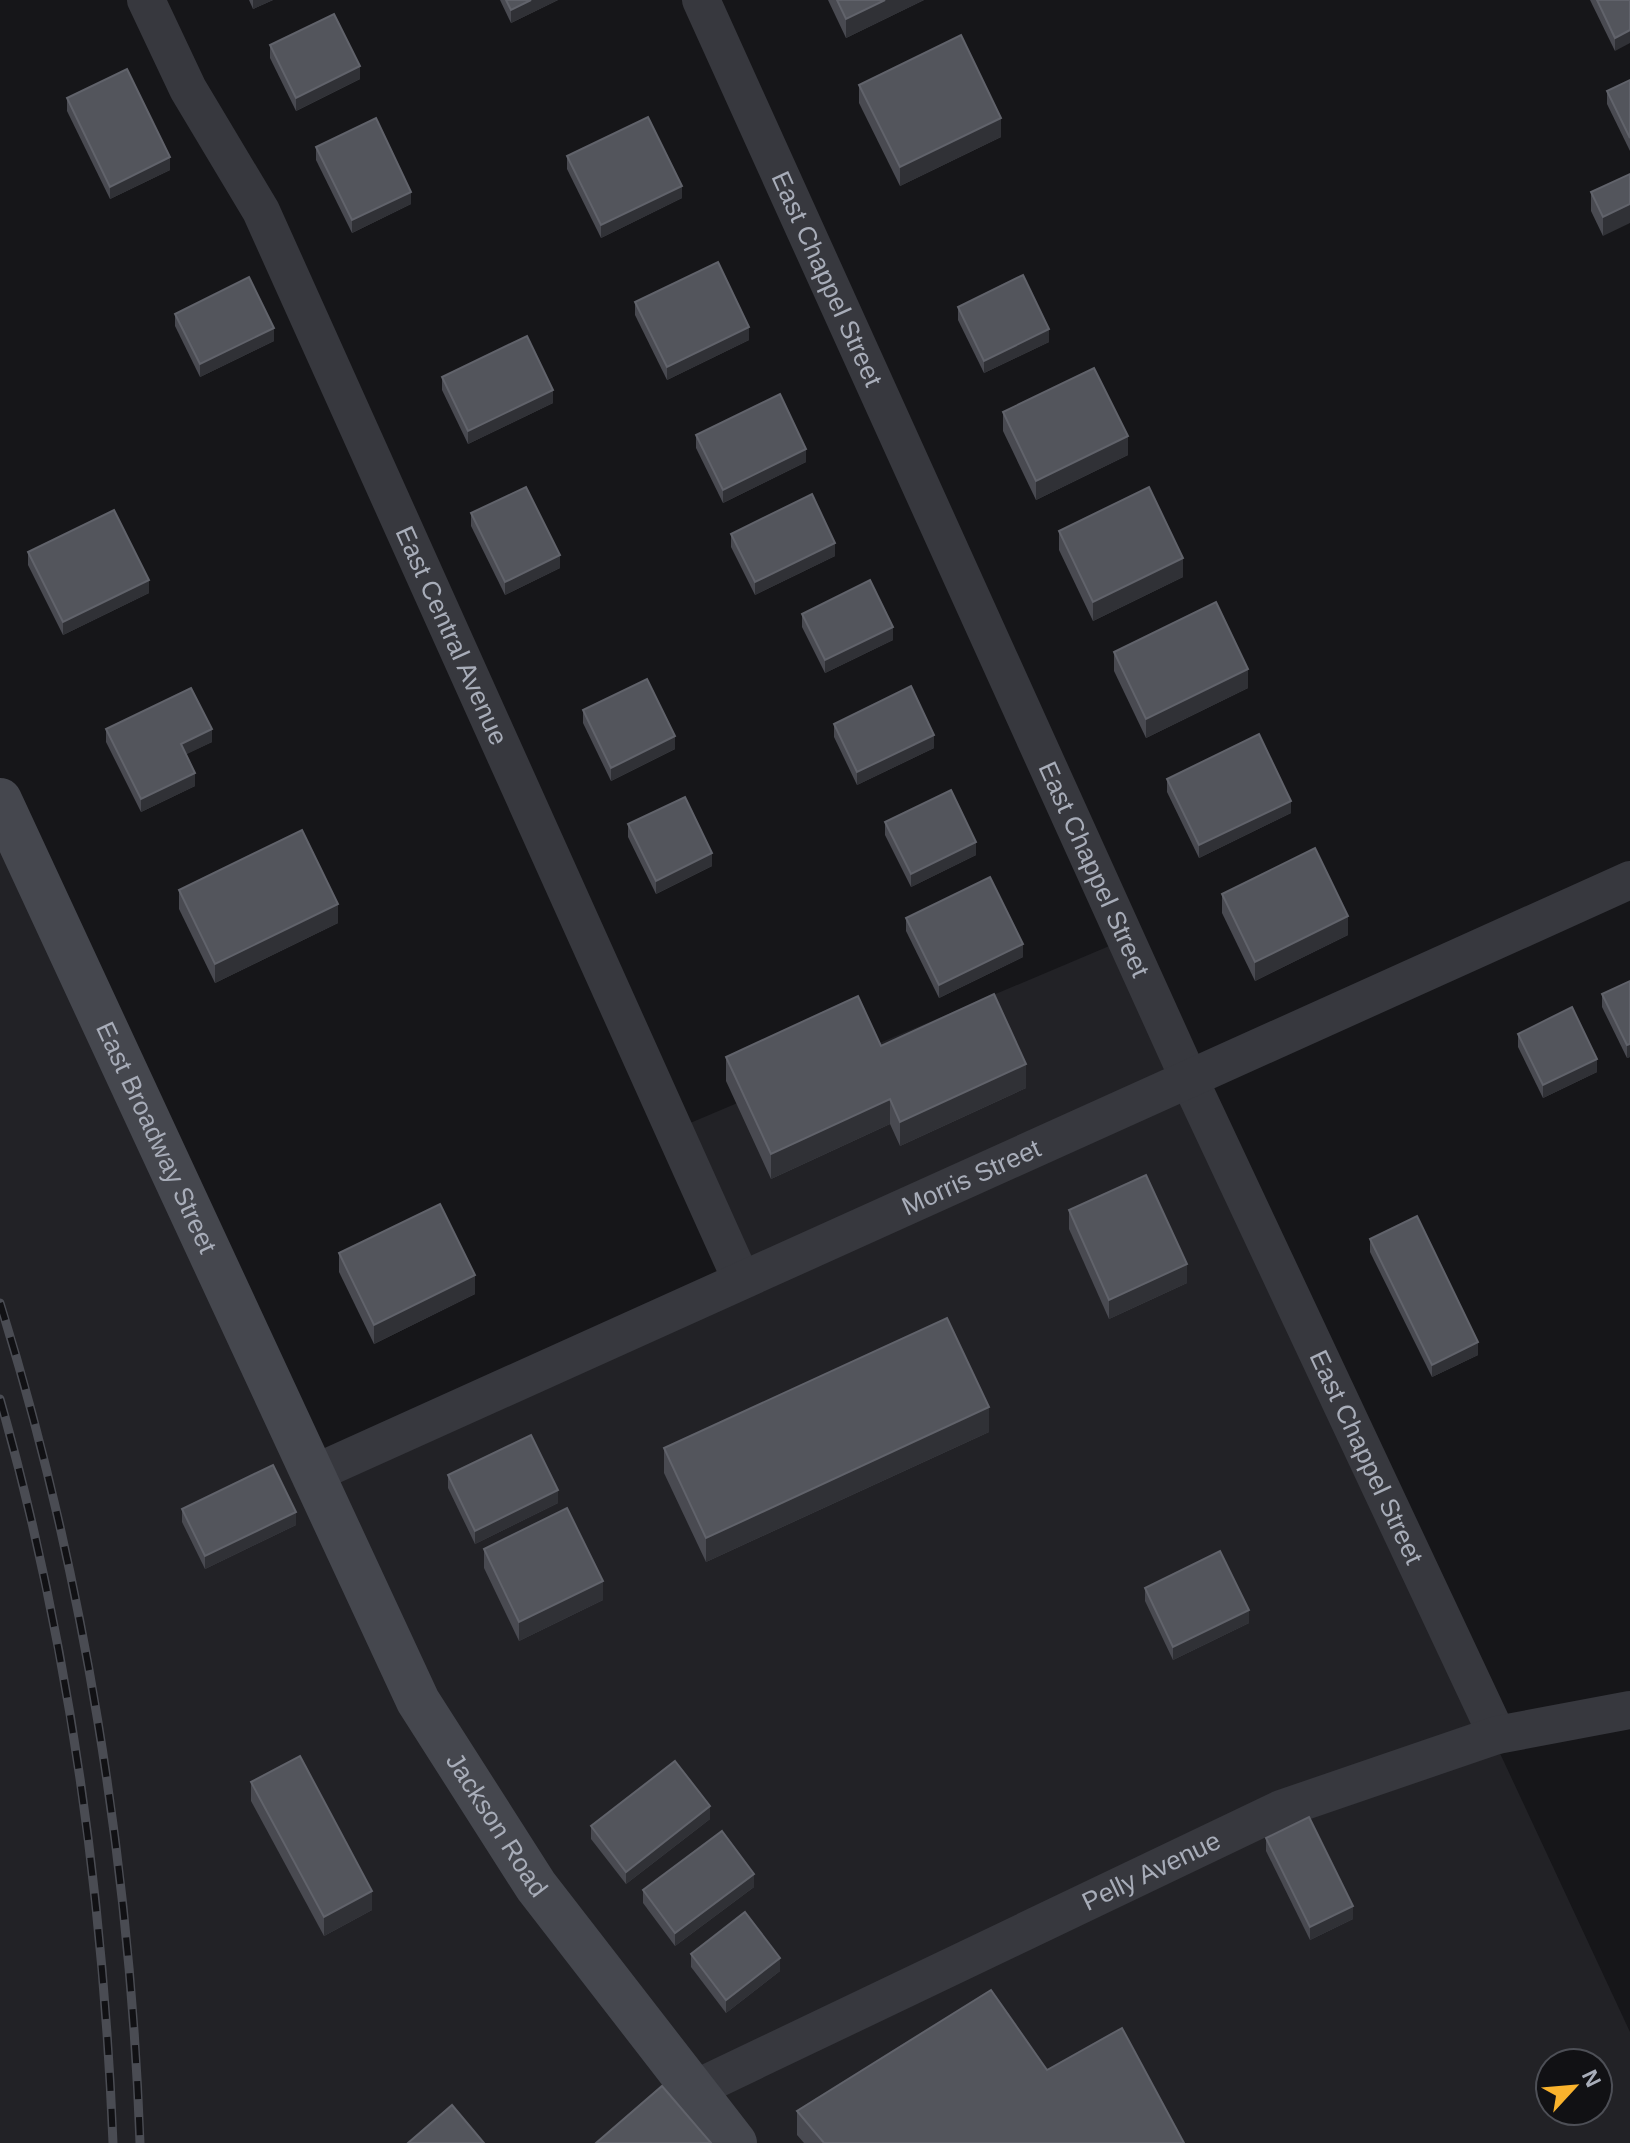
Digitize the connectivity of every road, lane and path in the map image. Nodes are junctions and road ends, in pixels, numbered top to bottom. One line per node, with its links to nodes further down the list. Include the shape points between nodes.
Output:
1 (146, 0): 6 (street, East Central Avenue, via 188,89 261,211)
2 (701, 0): 5 (street, East Chappel Street)
3 (0, 800): 7 (main road, East Broadway Street)
4 (1630, 880): 5 (street, Morris Street)
5 (1190, 1081): 6 (street, Morris Street); 9 (street, East Chappel Street)
6 (741, 1279): 7 (street, Morris Street)
7 (313, 1474): 10 (main road, Jackson Road, via 418,1701 536,1886)
8 (1630, 1710): 9 (street, Pelly Avenue)
9 (1497, 1735): 10 (street, Pelly Avenue, via 1281,1809)
10 (691, 2091): 11 (main road, Jackson Road)
11 (735, 2143)

